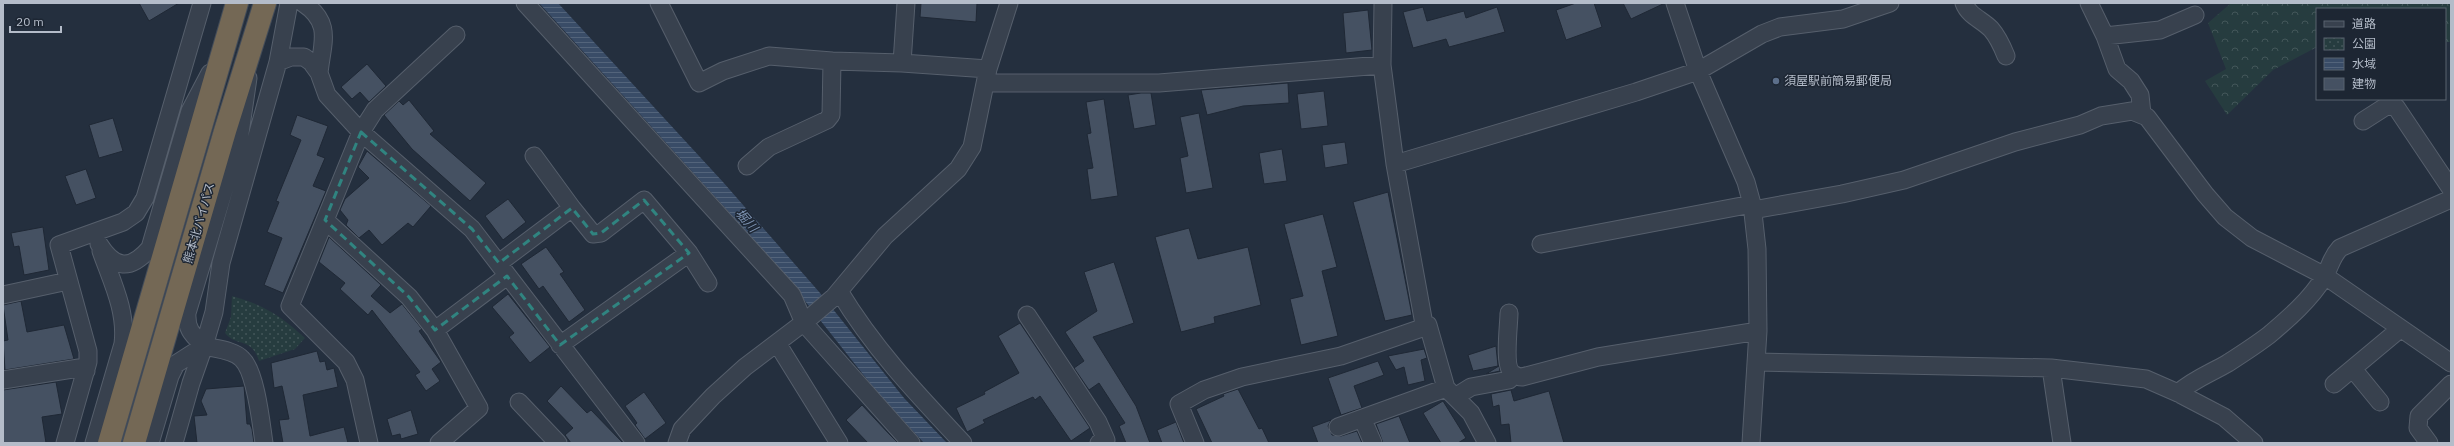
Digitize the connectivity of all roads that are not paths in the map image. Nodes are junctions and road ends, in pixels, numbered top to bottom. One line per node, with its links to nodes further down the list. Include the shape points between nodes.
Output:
1 (202, 3): 39 (street, via 145,198 136,213)
2 (289, 3): 22 (street)
3 (303, 3): 26 (street, via 315,11 323,26 324,44)
4 (525, 3): 50 (street, via 792,294)
5 (659, 3): 21 (street, via 699,83 723,71 770,56)
6 (906, 3): 23 (street)
7 (1009, 3): 27 (street)
8 (1383, 3): 24 (street)
9 (1675, 3): 25 (street)
10 (1890, 3): 25 (street, via 1843,19 1780,27 1762,34)
11 (1964, 3): 20 (street, via 1967,11 1989,27 1998,38)
12 (2088, 3): 17 (street)
13 (237, 6): 18 (highway)
14 (262, 12): 19 (highway, 熊本北バイパス)
15 (2194, 15): 17 (street, via 2160,30)
16 (456, 35): 30 (street, via 375,110)
17 (2105, 36): 28 (street, via 2117,69 2131,81 2140,96)
18 (226, 41): 39 (street, via 190,111 150,248 132,263 120,264 108,258); 76 (highway)
19 (250, 52): 57 (street, via 239,140 187,313 186,324 189,331); 77 (highway, 熊本北バイパス)
20 (2006, 56)
21 (832, 61): 23 (street); 33 (street, via 831,115 827,120 769,146)
22 (278, 62): 26 (street, via 291,57 304,57); 57 (street, via 221,263 214,312)
23 (902, 63): 27 (street)
24 (1382, 65): 27 (street, via 1159,83); 32 (street)
25 (1698, 71): 32 (street); 36 (street, via 1746,182)
26 (319, 73): 30 (street, via 327,94)
27 (987, 76): 46 (street, via 972,147 958,169 885,236)
28 (2142, 114): 36 (street, via 2132,111 2101,116 2080,125 2016,142 1904,180 1842,194); 43 (street, via 2147,117 2225,217 2252,238)
29 (2363, 121): 34 (street, via 2388,105 2396,107)
30 (361, 132): 38 (street); 42 (street, via 472,229)
31 (534, 156): 37 (street)
32 (1395, 164): 51 (street)
33 (747, 166)
34 (2451, 189)
35 (2451, 199): 43 (street, via 2340,248 2331,258)
36 (1753, 207): 40 (street); 54 (street, via 1757,249)
37 (572, 208): 41 (street, via 593,234 601,233 644,200); 42 (street)
38 (325, 220): 53 (street, via 409,297); 81 (street, via 290,306 346,362 355,380)
39 (97, 238): 44 (street, via 59,245); 75 (street, via 123,313 125,327 123,344)
40 (1541, 244)
41 (689, 253): 45 (street); 56 (street)
42 (503, 270): 53 (street); 56 (street)
43 (2325, 276): 52 (street); 68 (street, via 2311,294 2268,335 2228,363 2192,381)
44 (68, 281): 47 (street); 62 (street, via 88,351)
45 (708, 283)
46 (837, 294): 50 (street); 88 (street, via 880,351)
47 (3, 295)
48 (1509, 313): 63 (street, via 1508,359)
49 (1027, 315): 73 (street, via 1098,422)
50 (805, 322): 55 (street); 87 (street)
51 (1424, 324): 67 (street, via 1428,325); 89 (street, via 1418,329 1340,356 1242,377 1204,390 1179,404)
52 (2400, 329): 59 (street); 61 (street)
53 (435, 330): 82 (street, via 479,408)
54 (1758, 331): 58 (street); 63 (street, via 1598,357 1522,377)
55 (777, 344): 85 (street, via 745,367 714,396 682,429); 86 (street)
56 (560, 345): 84 (street)
57 (204, 346): 78 (street, via 176,364); 79 (street); 80 (street, via 232,353 243,359 251,375)
58 (1757, 362): 60 (street); 92 (street)
59 (2451, 363)
60 (2051, 368): 68 (street, via 2146,379); 93 (street)
61 (2353, 369): 65 (street); 70 (street)
62 (86, 371): 64 (street, via 79,368); 74 (street)
63 (1514, 375): 67 (street, via 1509,380)
64 (3, 380)
65 (2334, 384)
66 (2451, 384): 95 (street, via 2419,416 2418,428)
67 (1450, 392): 71 (street); 91 (street, via 1471,413)
68 (2178, 393): 94 (street, via 2224,417)
69 (519, 402): 83 (street)
70 (2380, 402)
71 (1363, 420): 72 (street); 90 (street)
72 (1338, 427)
73 (1104, 442)
74 (65, 443)
75 (94, 443)
76 (109, 443)
77 (134, 443)
78 (150, 443)
79 (174, 443)
80 (264, 443)
81 (369, 443)
82 (439, 443)
83 (558, 443)
84 (636, 443)
85 (677, 443)
86 (839, 443)
87 (910, 443)
88 (963, 443)
89 (1195, 443)
90 (1372, 443)
91 (1487, 443)
92 (1751, 443)
93 (2062, 443)
94 (2254, 443)
95 (2429, 443)

